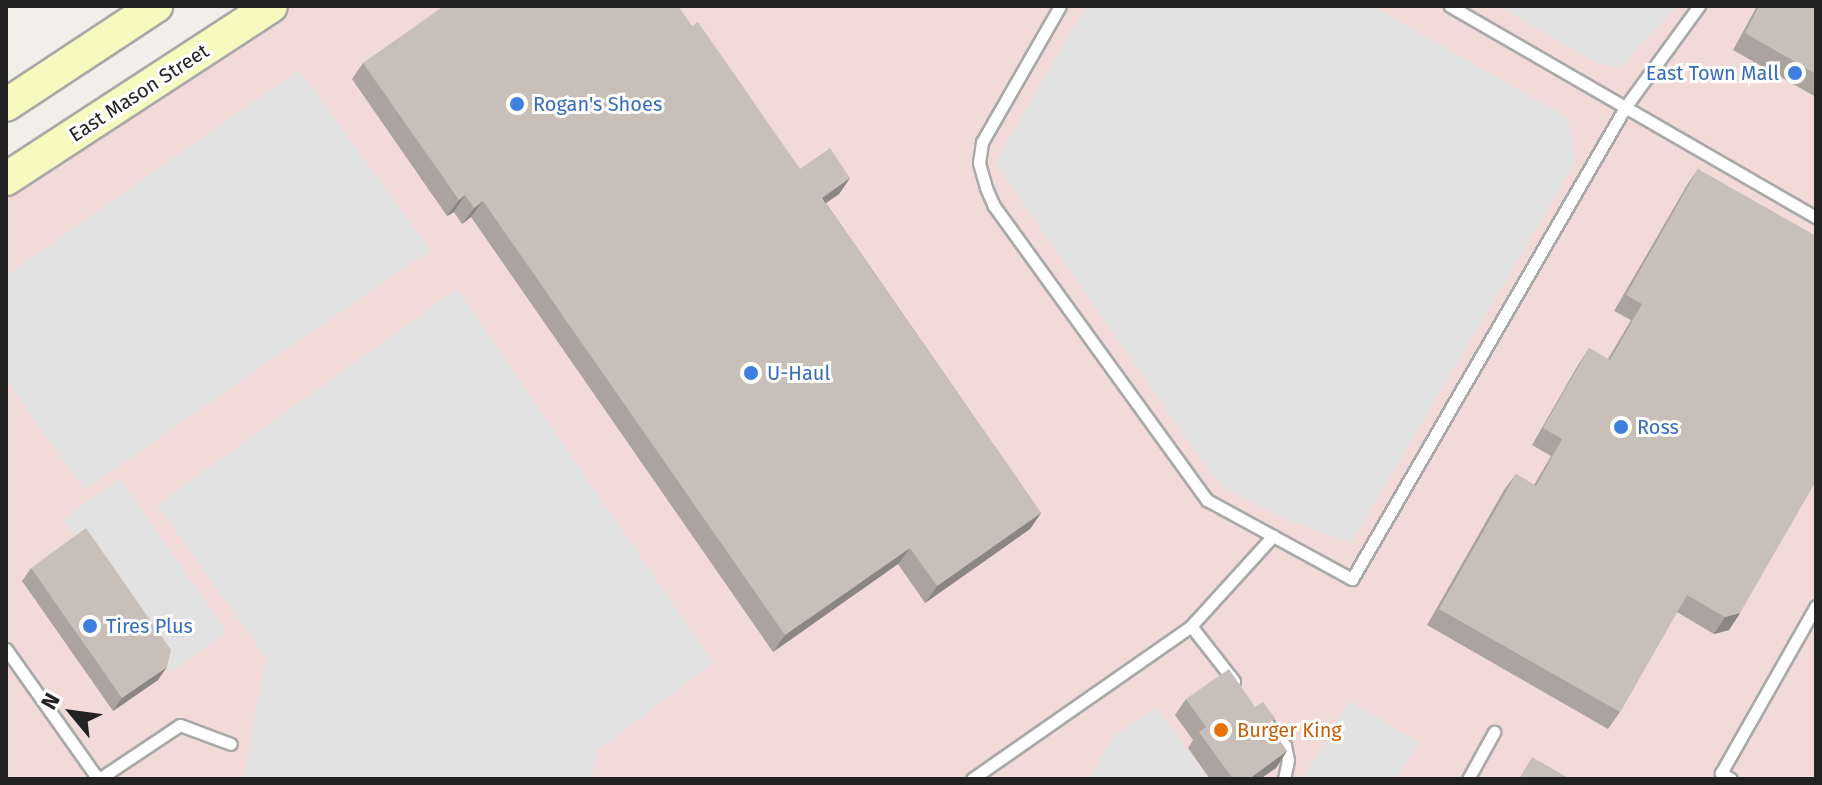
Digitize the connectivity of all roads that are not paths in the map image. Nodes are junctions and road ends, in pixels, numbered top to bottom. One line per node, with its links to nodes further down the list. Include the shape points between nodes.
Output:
1 (156, 6): 6 (main road)
2 (271, 6): 8 (main road, East Mason Street)
3 (1060, 6): 10 (lane, via 982,142 979,163 986,188 1207,500)
4 (1450, 6): 7 (lane)
5 (1699, 6): 7 (lane)
6 (6, 105)
7 (1626, 106): 9 (lane); 10 (lane, via 1352,579)
8 (6, 179)
9 (1816, 217)
10 (1273, 536): 12 (lane)
11 (1816, 606): 22 (lane, via 1721,773)
12 (1191, 626): 14 (lane); 19 (lane)
13 (6, 649): 18 (lane)
14 (1238, 686)
15 (1257, 710): 20 (lane, via 1285,745)
16 (1494, 732): 21 (lane)
17 (231, 744): 18 (lane, via 180,725)
18 (98, 779)
19 (972, 779)
20 (1284, 779)
21 (1468, 779)
22 (1731, 779)

